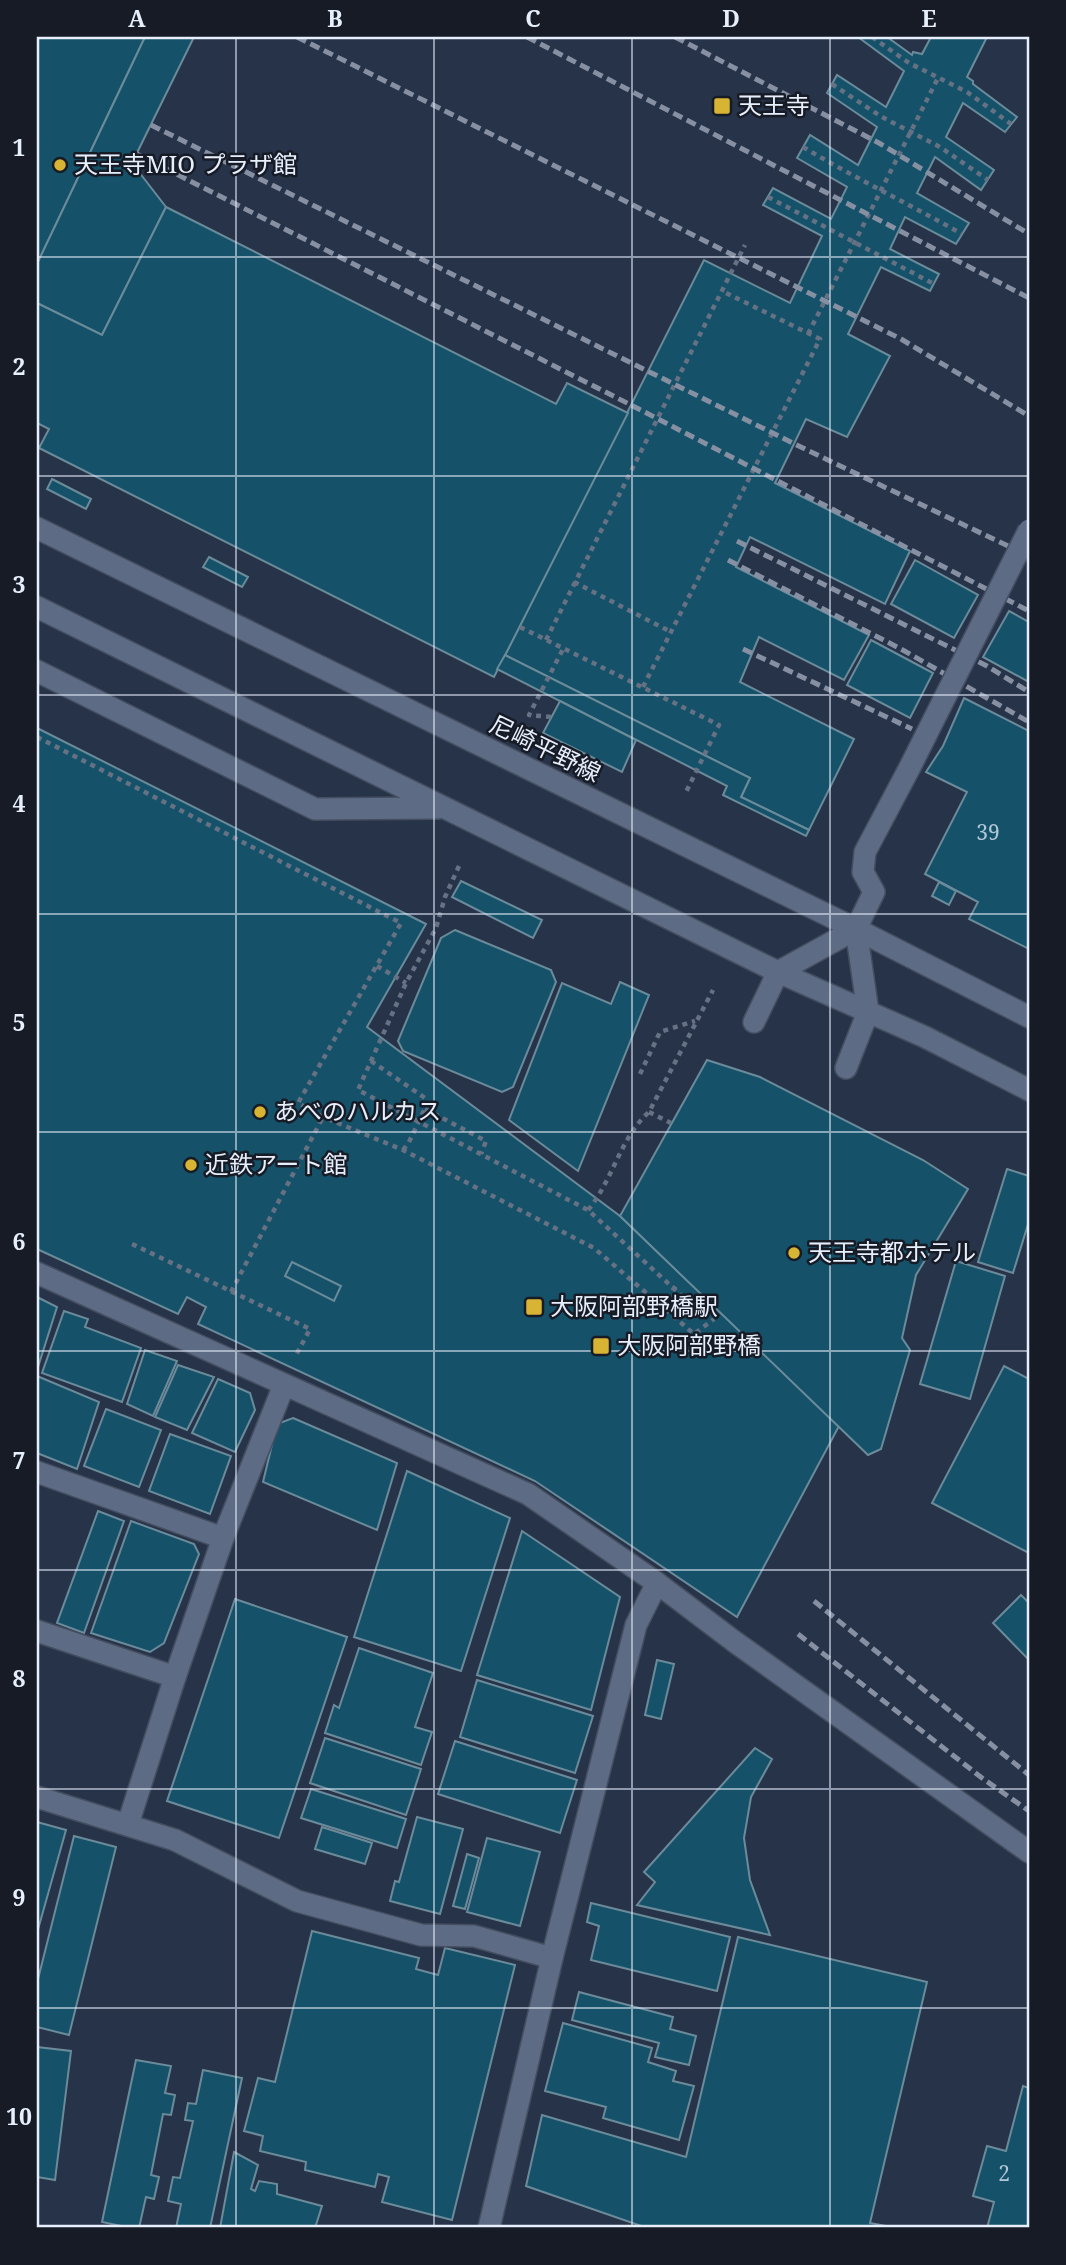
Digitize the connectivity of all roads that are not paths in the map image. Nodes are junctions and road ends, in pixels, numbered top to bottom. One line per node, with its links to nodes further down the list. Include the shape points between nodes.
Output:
1 (37, 528): 6 (street, 尼崎平野線)
2 (1029, 530): 6 (street, bridge, via 865,852 863,872 874,892)
3 (37, 607): 5 (street)
4 (37, 671): 5 (street, via 315,809)
5 (444, 808): 7 (street)
6 (856, 929): 7 (street); 8 (street); 9 (street, 尼崎平野線)
7 (778, 972): 8 (street); 10 (street)
8 (868, 1012): 11 (street); 12 (street)
9 (1029, 1017)
10 (754, 1022)
11 (846, 1068)
12 (1029, 1090)
13 (37, 1273): 14 (street)
14 (284, 1385): 16 (street); 17 (street, via 528,1494)
15 (37, 1472): 16 (street)
16 (223, 1538): 19 (street)
17 (657, 1583): 22 (street); 23 (street, via 636,1625)
18 (37, 1631): 19 (street)
19 (175, 1677): 21 (street)
20 (37, 1797): 21 (street)
21 (128, 1824): 23 (street, via 175,1840 297,1901 421,1935 474,1936)
22 (1029, 1852)
23 (552, 1958): 24 (street)
24 (489, 2228)

